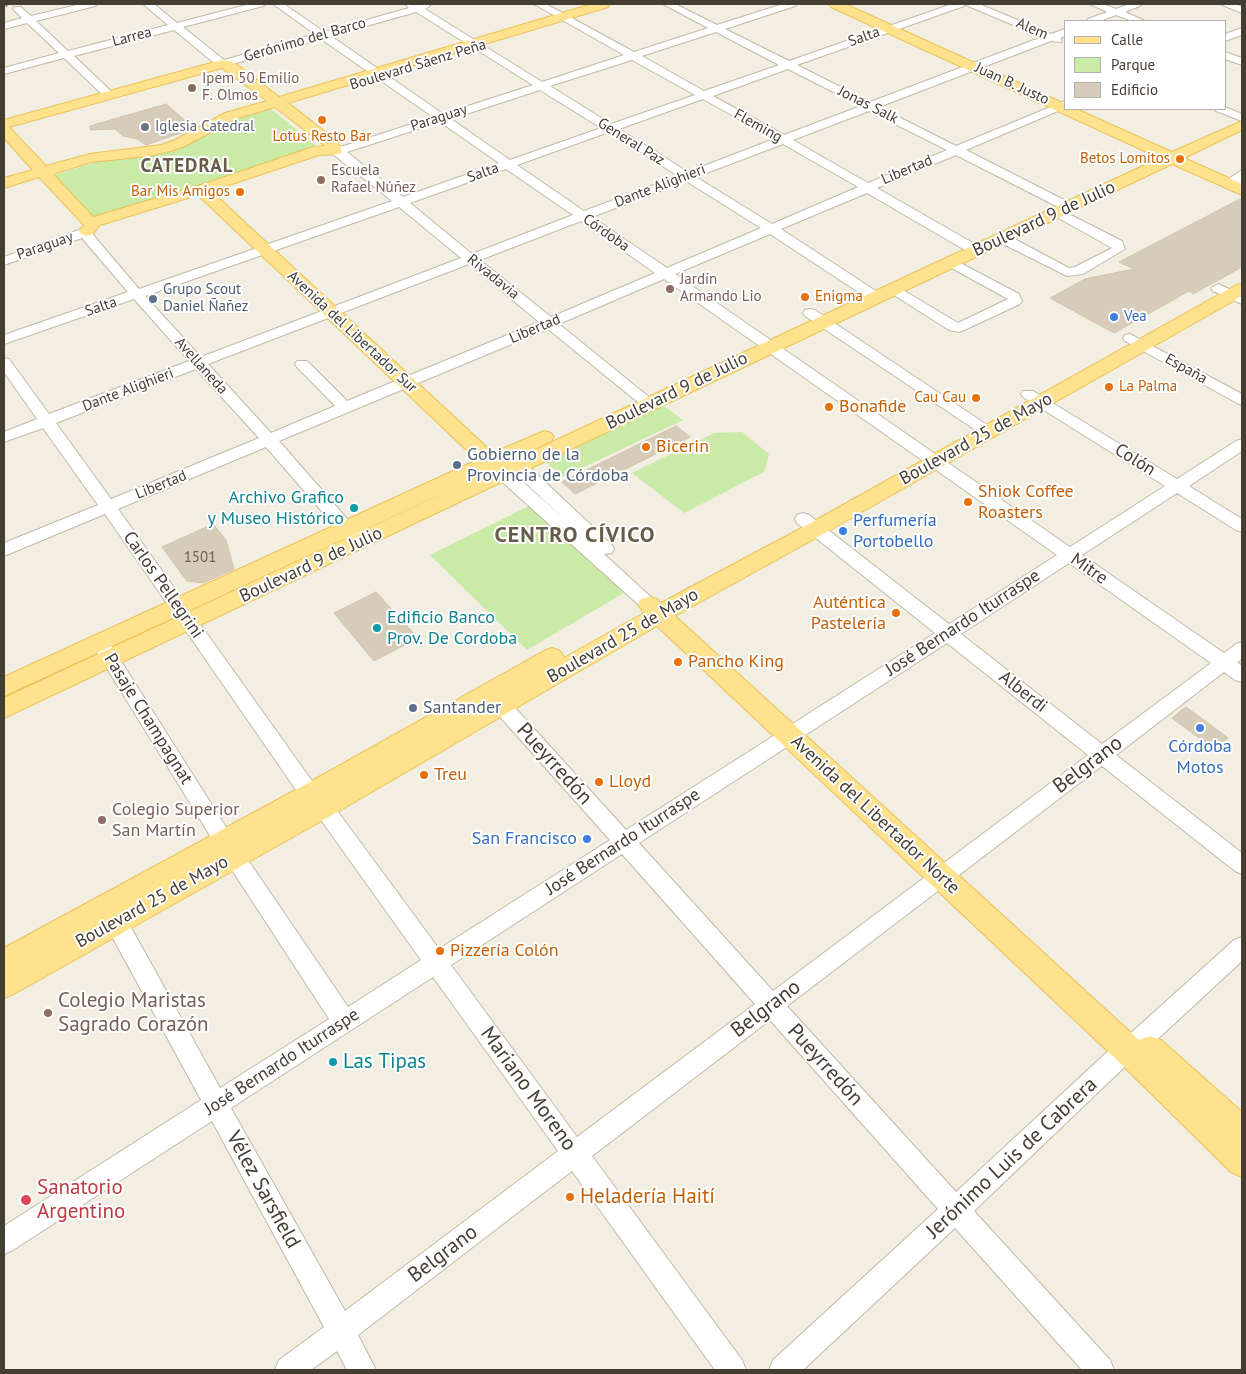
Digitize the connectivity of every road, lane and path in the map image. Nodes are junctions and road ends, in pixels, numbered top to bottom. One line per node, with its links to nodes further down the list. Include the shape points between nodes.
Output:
1 (92, 4): 21 (street)
2 (148, 4): 25 (street, Rivadavia)
3 (260, 4): 25 (street, Larrea)
4 (278, 4): 30 (street, Córdoba)
5 (434, 4): 16 (street, Gerónimo del Barco)
6 (540, 4): 20 (street, Fleming)
7 (668, 4): 26 (street, Jonas Salk)
8 (792, 4): 26 (street, Paraguay)
9 (836, 4): 27 (main road, Juan B. Justo)
10 (961, 4): 27 (street, Salta)
11 (971, 4): 31 (street, Alem)
12 (1095, 4): 19 (street)
13 (1137, 4): 19 (street)
14 (1225, 4): 18 (street)
15 (608, 5): 20 (main road, Boulevard Sáenz Peña)
16 (414, 6): 30 (street, Gerónimo del Barco); 34 (street, General Paz)
17 (18, 9): 21 (street)
18 (1242, 10)
19 (1116, 12): 22 (street); 23 (street)
20 (565, 18): 34 (main road, Boulevard Sáenz Peña); 36 (street, Fleming)
21 (29, 19): 24 (street); 35 (street)
22 (1095, 20)
23 (1137, 20)
24 (4, 26)
25 (175, 26): 35 (street, Larrea); 39 (street, Rivadavia)
26 (716, 28): 36 (street, Paraguay); 40 (street, Jonas Salk)
27 (889, 28): 40 (street, Salta); 41 (main road, Juan B. Justo)
28 (1242, 31): 32 (street)
29 (1064, 32): 31 (street, Dante Alighieri)
30 (323, 35): 39 (street, Gerónimo del Barco); 43 (street, Córdoba)
31 (1051, 37): 33 (street, Alem); 41 (street, Dante Alighieri)
32 (1226, 38)
33 (1064, 43)
34 (476, 45): 43 (main road, Boulevard Sáenz Peña); 44 (street, General Paz)
35 (66, 55): 42 (street, Larrea); 45 (street)
36 (633, 55): 44 (street, Paraguay); 46 (street, Fleming)
37 (1226, 55): 38 (street)
38 (1242, 62)
39 (222, 64): 45 (main road, Gerónimo del Barco); 47 (main road, Rivadavia, via 220,68)
40 (788, 65): 46 (street, Salta); 49 (street, Jonas Salk)
41 (973, 67): 48 (main road, Juan B. Justo); 49 (street, Dante Alighieri)
42 (4, 71)
43 (379, 74): 47 (main road, Boulevard Sáenz Peña); 52 (street, Córdoba)
44 (540, 85): 52 (street, Paraguay); 55 (street, General Paz)
45 (109, 95): 54 (main road, Gerónimo del Barco)
46 (704, 95): 55 (street, Salta); 57 (street, Fleming)
47 (274, 105): 59 (main road, Rivadavia); 61 (main road, Rivadavia, via 332,144); 65 (main road, Boulevard Sáenz Peña, via 232,121 214,124 165,148 115,156)
48 (1062, 105): 60 (street, Libertad)
49 (870, 106): 57 (street, Dante Alighieri); 60 (street, Jonas Salk)
50 (1072, 110): 62 (main road, Juan B. Justo)
51 (1222, 110): 53 (street)
52 (441, 118): 61 (street, Paraguay); 64 (street, Córdoba)
53 (1241, 118): 62 (main road, Boulevard 9 de Julio); 63 (main road, Boulevard 9 de Julio)
54 (4, 124)
55 (610, 129): 64 (street, Salta); 66 (street, General Paz)
56 (4, 130): 65 (main road, Avellaneda)
57 (783, 140): 66 (street, Dante Alighieri); 69 (street, Fleming)
58 (4, 146): 65 (main road, Avellaneda)
59 (318, 150): 61 (main road); 71 (main road, Paraguay)
60 (955, 150): 69 (street, Libertad); 73 (street, Jonas Salk)
61 (335, 151): 71 (main road, Paraguay); 72 (street, Rivadavia)
62 (1158, 152): 63 (main road, Juan B. Justo); 73 (main road, Boulevard 9 de Julio)
63 (1173, 158): 68 (main road, Juan B. Justo); 73 (main road, Boulevard 9 de Julio)
64 (508, 164): 72 (street, Salta); 74 (street, Córdoba)
65 (40, 176): 67 (main road, Boulevard Sáenz Peña); 70 (main road, Boulevard Sáenz Peña); 75 (main road, Avellaneda, via 76,225)
66 (687, 176): 74 (street, Dante Alighieri); 76 (street, General Paz)
67 (4, 184)
68 (1240, 184)
69 (866, 187): 76 (street, Libertad); 78 (street, Fleming)
70 (4, 190)
71 (209, 190): 75 (main road, Paraguay); 79 (main road, Avenida del Libertador Sur)
72 (401, 202): 79 (street, Salta); 80 (street, Rivadavia)
73 (1060, 206): 77 (main road, Boulevard 9 de Julio); 78 (main road, Boulevard 9 de Julio); 83 (street, Jonas Salk, via 1117,244 1119,249 1073,273)
74 (582, 216): 80 (street, Dante Alighieri); 84 (street, Córdoba)
75 (90, 227): 81 (street, Paraguay, via 76,236); 88 (street, Avellaneda, via 88,237)
76 (770, 228): 84 (street, Libertad); 87 (street, General Paz)
77 (1002, 238): 78 (main road, Boulevard 9 de Julio); 83 (street)
78 (969, 247): 82 (main road, Boulevard 9 de Julio); 87 (main road, Boulevard 9 de Julio)
79 (271, 248): 88 (street, Salta); 89 (main road, Avenida del Libertador Sur)
80 (470, 259): 89 (street, Dante Alighieri); 91 (street, Rivadavia)
81 (4, 261)
82 (951, 262): 86 (main road, Boulevard 9 de Julio); 86 (street, via 1014,297 1015,301 966,327 954,327)
83 (1062, 271)
84 (664, 274): 91 (street, Libertad); 94 (street, Córdoba)
85 (1235, 289): 93 (main road, Boulevard 25 de Mayo)
86 (893, 290): 87 (main road, Boulevard 9 de Julio)
87 (870, 293): 90 (main road, Boulevard 9 de Julio)
88 (136, 295): 92 (street, Salta); 96 (street, Avellaneda)
89 (338, 309): 96 (street, Dante Alighieri); 98 (main road, Avenida del Libertador Sur)
90 (817, 318): 94 (main road, Boulevard 9 de Julio); 104 (street)
91 (549, 323): 98 (street, Libertad); 100 (street, Rivadavia)
92 (4, 340)
93 (1137, 341): 99 (main road, Boulevard 25 de Mayo); 101 (street, España)
94 (763, 343): 100 (main road, Boulevard 9 de Julio); 108 (street, Córdoba)
95 (4, 362): 103 (street, Carlos Pellegrini)
96 (199, 364): 103 (street, Dante Alighieri); 106 (street, Avellaneda)
97 (302, 364): 102 (street)
98 (414, 379): 102 (street, Libertad); 109 (main road, Avenida del Libertador Sur)
99 (1035, 398): 104 (main road, Boulevard 25 de Mayo); 110 (street, Colón)
100 (643, 399): 109 (main road, Boulevard 9 de Julio)
101 (1242, 400)
102 (345, 408): 106 (street, Libertad)
103 (46, 421): 105 (street, Dante Alighieri); 111 (street, Carlos Pellegrini)
104 (982, 428): 108 (main road, Boulevard 25 de Mayo)
105 (4, 438)
106 (269, 440): 111 (street, Libertad); 114 (street, Avellaneda)
107 (1242, 444): 110 (street, José Bernardo Iturraspe)
108 (928, 458): 112 (main road, Boulevard 25 de Mayo); 116 (street, Mitre)
109 (504, 464): 114 (main road, Boulevard 9 de Julio); 117 (street, Avenida del Libertador Norte)
110 (1177, 486): 113 (street, Colón); 116 (street, José Bernardo Iturraspe)
111 (108, 506): 115 (street, Libertad); 118 (street, Carlos Pellegrini)
112 (810, 524): 117 (main road, Boulevard 25 de Mayo); 119 (street, Alberdi)
113 (1242, 526)
114 (352, 535): 118 (main road, Boulevard 9 de Julio)
115 (4, 550)
116 (1069, 555): 119 (street, José Bernardo Iturraspe); 122 (street, Mitre)
117 (659, 606): 125 (main road, Boulevard 25 de Mayo); 127 (main road, Avenida del Libertador Norte)
118 (185, 614): 121 (main road, Boulevard 9 de Julio); 129 (street, Carlos Pellegrini)
119 (948, 633): 127 (street, José Bernardo Iturraspe); 128 (street, Alberdi)
120 (1242, 649): 122 (street, Belgrano)
121 (105, 651): 124 (main road, Boulevard 9 de Julio); 126 (main road, Boulevard 9 de Julio); 131 (street, Pasaje Champagnat)
122 (1224, 663): 123 (street, Mitre); 128 (street, Belgrano)
123 (1242, 675)
124 (4, 687)
125 (496, 699): 129 (main road, Boulevard 25 de Mayo); 130 (street, Pueyrredón)
126 (4, 709)
127 (794, 731): 130 (street, José Bernardo Iturraspe); 133 (main road, Avenida del Libertador Norte)
128 (1102, 755): 132 (street, Alberdi); 133 (street, Belgrano)
129 (316, 801): 131 (main road, Boulevard 25 de Mayo); 137 (street, Mariano Moreno)
130 (624, 842): 137 (street, José Bernardo Iturraspe); 139 (street, Pueyrredón)
131 (229, 849): 134 (main road, Boulevard 25 de Mayo); 140 (street, Pasaje Champagnat)
132 (1242, 865)
133 (946, 872): 139 (street, Belgrano); 141 (main road, Avenida del Libertador Norte)
134 (111, 914): 136 (main road, Boulevard 25 de Mayo); 138 (main road, Boulevard 25 de Mayo); 142 (street, Vélez Sarsfield)
135 (1242, 947): 141 (street, Jerónimo Luis de Cabrera)
136 (4, 962)
137 (436, 963): 140 (street, José Bernardo Iturraspe); 144 (street, Mariano Moreno)
138 (4, 985)
139 (772, 1005): 144 (street, Belgrano); 146 (street, Pueyrredón)
140 (344, 1021): 142 (street, José Bernardo Iturraspe)
141 (1133, 1044): 143 (main road, Avenida del Libertador Norte); 145 (main road, Avenida del Libertador Norte); 146 (street, Jerónimo Luis de Cabrera)
142 (216, 1104): 147 (street, José Bernardo Iturraspe); 148 (street, Vélez Sarsfield)
143 (1242, 1132)
144 (575, 1154): 148 (street, Belgrano); 151 (street, Mariano Moreno)
145 (1242, 1161)
146 (956, 1210): 152 (street, Jerónimo Luis de Cabrera); 153 (street, Pueyrredón)
147 (4, 1241)
148 (341, 1331): 149 (street, Belgrano); 150 (street, Vélez Sarsfield)
149 (289, 1370)
150 (362, 1370)
151 (732, 1370)
152 (783, 1370)
153 (1100, 1370)

